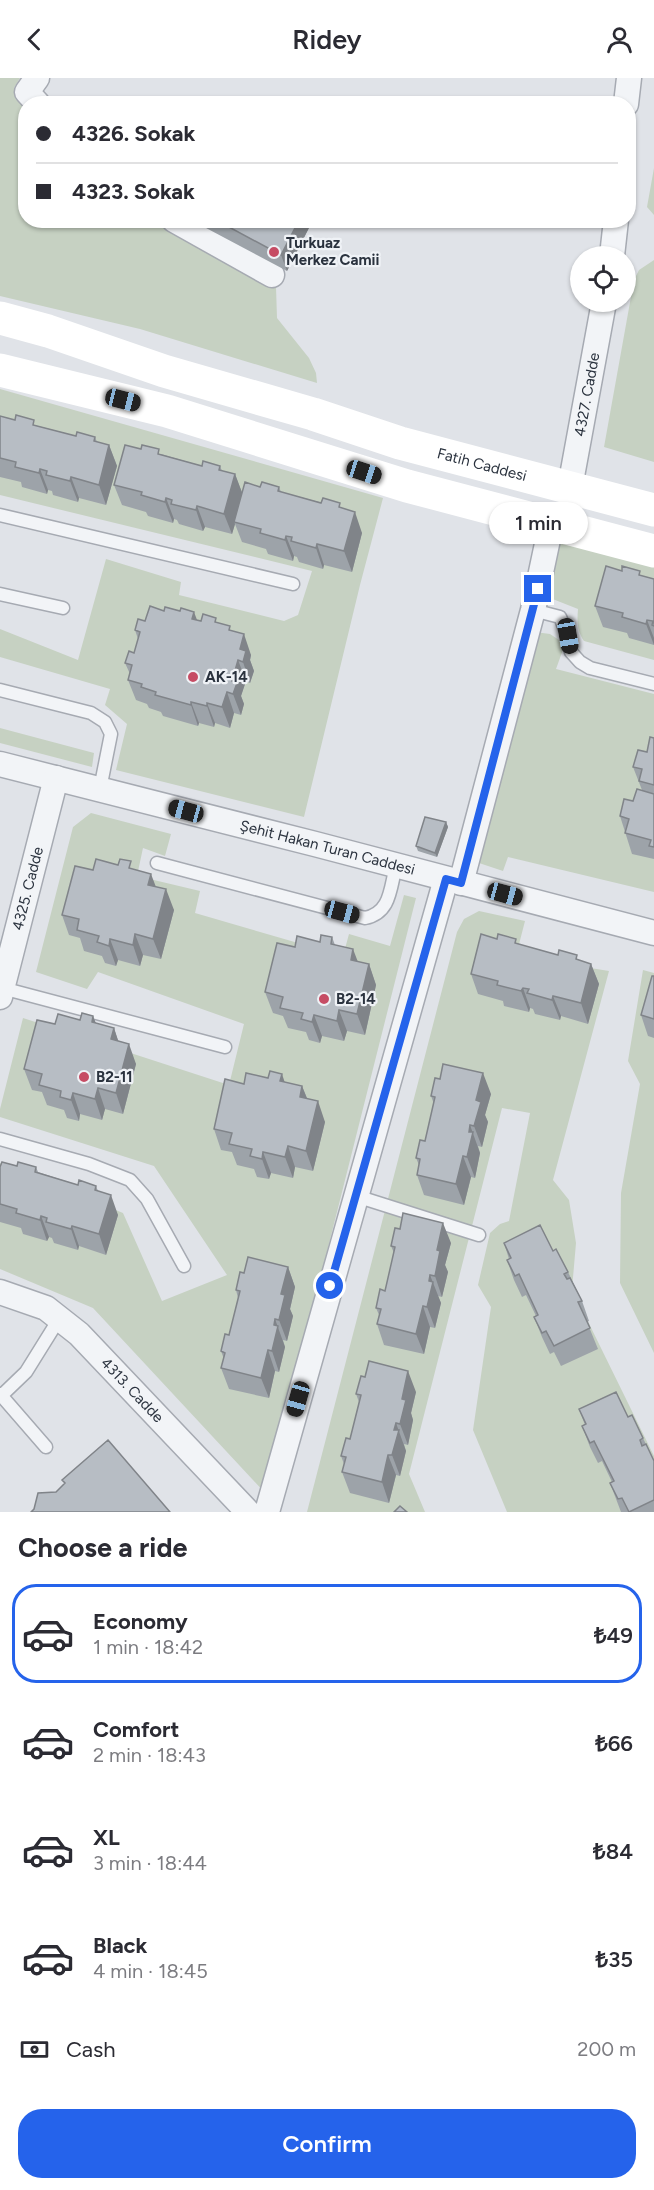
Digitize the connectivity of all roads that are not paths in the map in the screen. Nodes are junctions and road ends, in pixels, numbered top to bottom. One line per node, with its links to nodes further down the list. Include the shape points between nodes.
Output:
1 (37, 78): 3 (street, via 27,92)
2 (628, 78): 4 (street)
3 (31, 96)
4 (627, 96)
5 (188, 228): 8 (street)
6 (615, 228): 7 (street)
7 (613, 246)
8 (272, 275)
9 (602, 312): 12 (street, 4327. Cadde)
10 (0, 318): 12 (street, Fatih Caddesi, via 400,443)
11 (0, 370): 15 (street, via 167,411 407,486)
12 (570, 487): 13 (street, Fatih Caddesi)
13 (654, 510)
14 (0, 515): 17 (lane)
15 (551, 525): 16 (street); 20 (street)
16 (654, 551)
17 (293, 584)
18 (0, 594): 19 (lane)
19 (63, 608)
20 (533, 610): 21 (lane, via 560,617 571,652 580,662); 28 (street)
21 (654, 684)
22 (0, 690): 25 (lane, via 91,713 105,722 111,734)
23 (0, 764): 24 (street, Şehit Hakan Turan Caddesi)
24 (56, 778): 25 (street, Şehit Hakan Turan Caddesi); 30 (street, 4325. Cadde)
25 (100, 789): 27 (street, Şehit Hakan Turan Caddesi)
26 (157, 863): 27 (lane, via 365,918 377,916 385,908)
27 (396, 866): 28 (street, Şehit Hakan Turan Caddesi)
28 (453, 881): 29 (street, Şehit Hakan Turan Caddesi); 33 (street)
29 (654, 933)
30 (1, 993): 31 (lane)
31 (225, 1047)
32 (0, 1139): 35 (lane, via 130,1180 147,1199)
33 (356, 1196): 34 (lane); 41 (street)
34 (479, 1235)
35 (184, 1266)
36 (0, 1292): 37 (street, 4313. Cadde, via 46,1308)
37 (59, 1318): 38 (lane, via 26,1372); 40 (street, 4313. Cadde, via 79,1334)
38 (1, 1395): 39 (lane)
39 (46, 1447)
40 (248, 1512)
41 (267, 1512)

